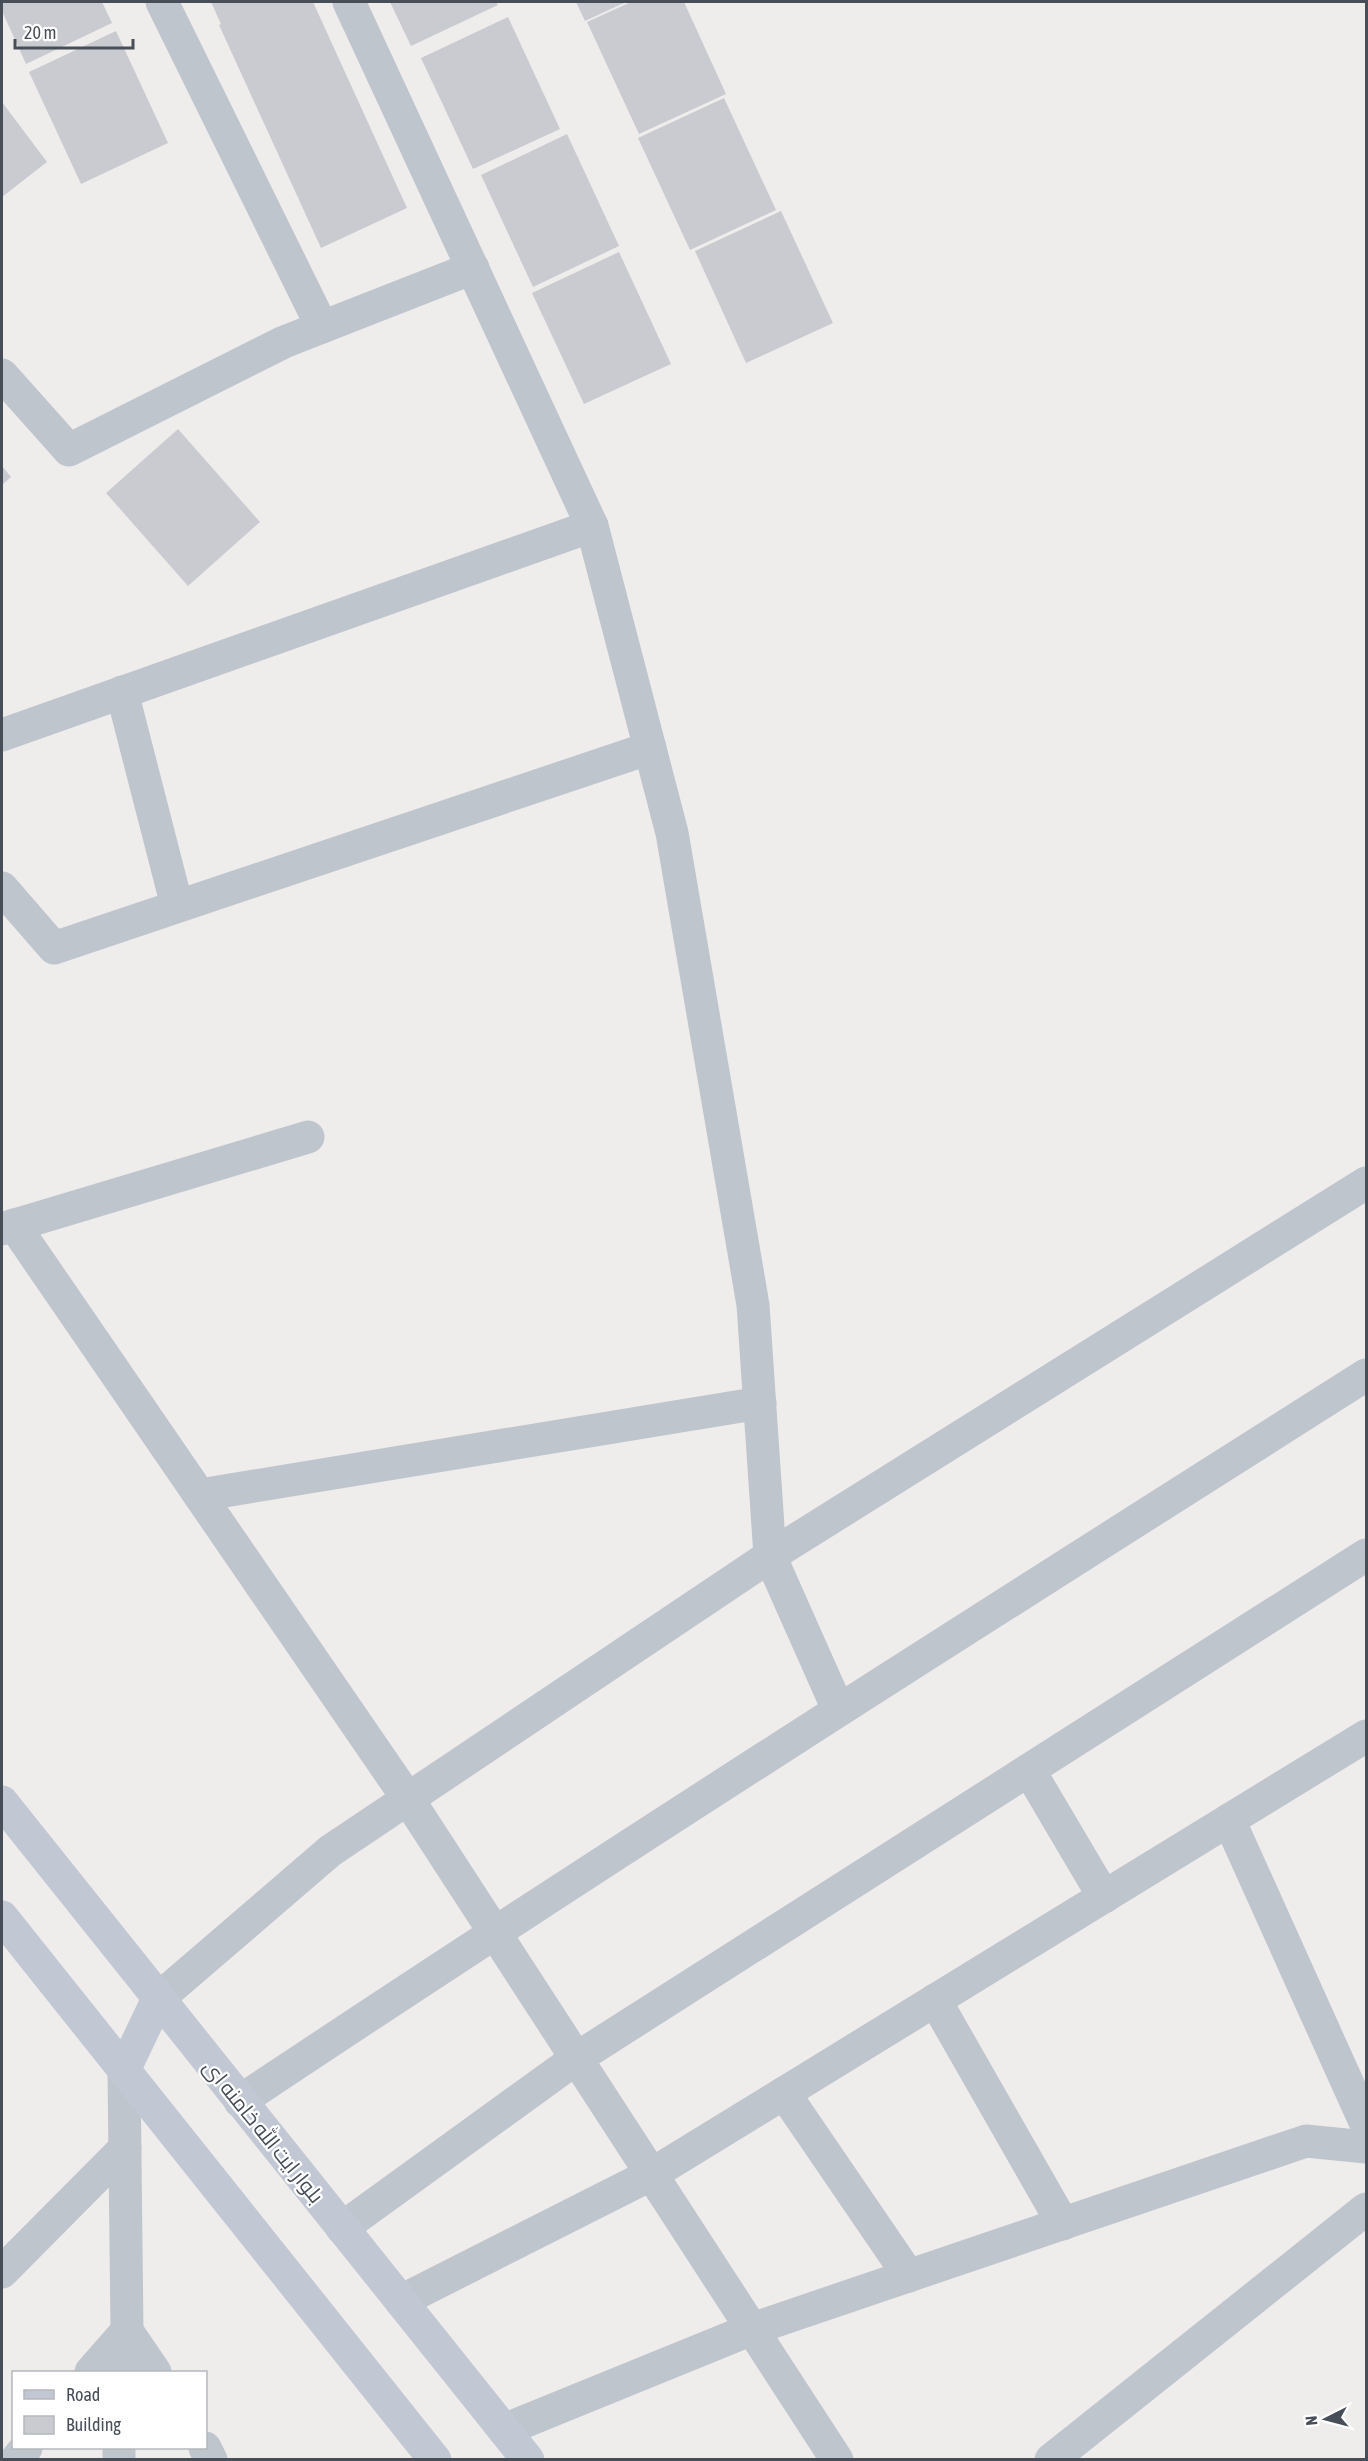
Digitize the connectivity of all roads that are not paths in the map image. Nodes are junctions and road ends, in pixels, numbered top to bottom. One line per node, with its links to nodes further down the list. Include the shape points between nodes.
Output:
1 (162, 2): 4 (street)
2 (349, 2): 3 (street)
3 (472, 268): 4 (street); 6 (street)
4 (322, 327): 5 (street, via 284,342 69,450)
5 (2, 375)
6 (592, 526): 7 (street); 9 (street)
7 (122, 692): 8 (street); 11 (street)
8 (2, 735)
9 (650, 748): 11 (street); 16 (street, via 672,833 751,1293)
10 (2, 888): 11 (street, via 54,948)
11 (177, 906)
12 (308, 1137): 14 (street)
13 (1366, 1182): 19 (street)
14 (8, 1227): 17 (street)
15 (1366, 1375): 20 (street)
16 (760, 1403): 17 (street); 19 (street)
17 (200, 1495): 23 (street)
18 (1366, 1555): 22 (street)
19 (770, 1556): 20 (street); 23 (street)
20 (838, 1708): 28 (street)
21 (1366, 1736): 25 (street)
22 (1029, 1770): 26 (street); 31 (street)
23 (408, 1798): 28 (street); 29 (street, via 330,1851)
24 (2, 1802): 29 (street, بلوار ایت الله خامنه ای)
25 (1229, 1820): 26 (street); 35 (street)
26 (1104, 1897): 30 (street)
27 (2, 1917): 32 (street)
28 (494, 1932): 31 (street); 34 (street)
29 (158, 1999): 32 (street); 34 (street, بلوار ایت الله خامنه ای)
30 (935, 2000): 33 (street); 40 (street)
31 (577, 2058): 38 (street); 41 (street)
32 (124, 2070): 37 (street); 51 (street)
33 (784, 2093): 38 (street); 43 (street)
34 (240, 2101): 41 (street, بلوار ایت الله خامنه ای)
35 (1366, 2124)
36 (1366, 2147): 40 (street, via 1306,2141)
37 (125, 2148): 42 (street); 46 (street)
38 (652, 2174): 44 (street); 45 (street)
39 (1366, 2209): 54 (street)
40 (1063, 2224): 43 (street)
41 (342, 2228): 44 (street, بلوار ایت الله خامنه ای)
42 (2, 2272)
43 (909, 2276): 45 (street)
44 (401, 2301): 50 (street, بلوار ایت الله خامنه ای)
45 (752, 2329): 50 (street); 53 (street)
46 (127, 2331): 47 (street); 48 (street); 49 (street)
47 (93, 2371)
48 (124, 2371)
49 (154, 2371)
50 (504, 2430): 52 (street, بلوار ایت الله خامنه ای)
51 (435, 2460)
52 (528, 2460)
53 (837, 2460)
54 (1051, 2460)

